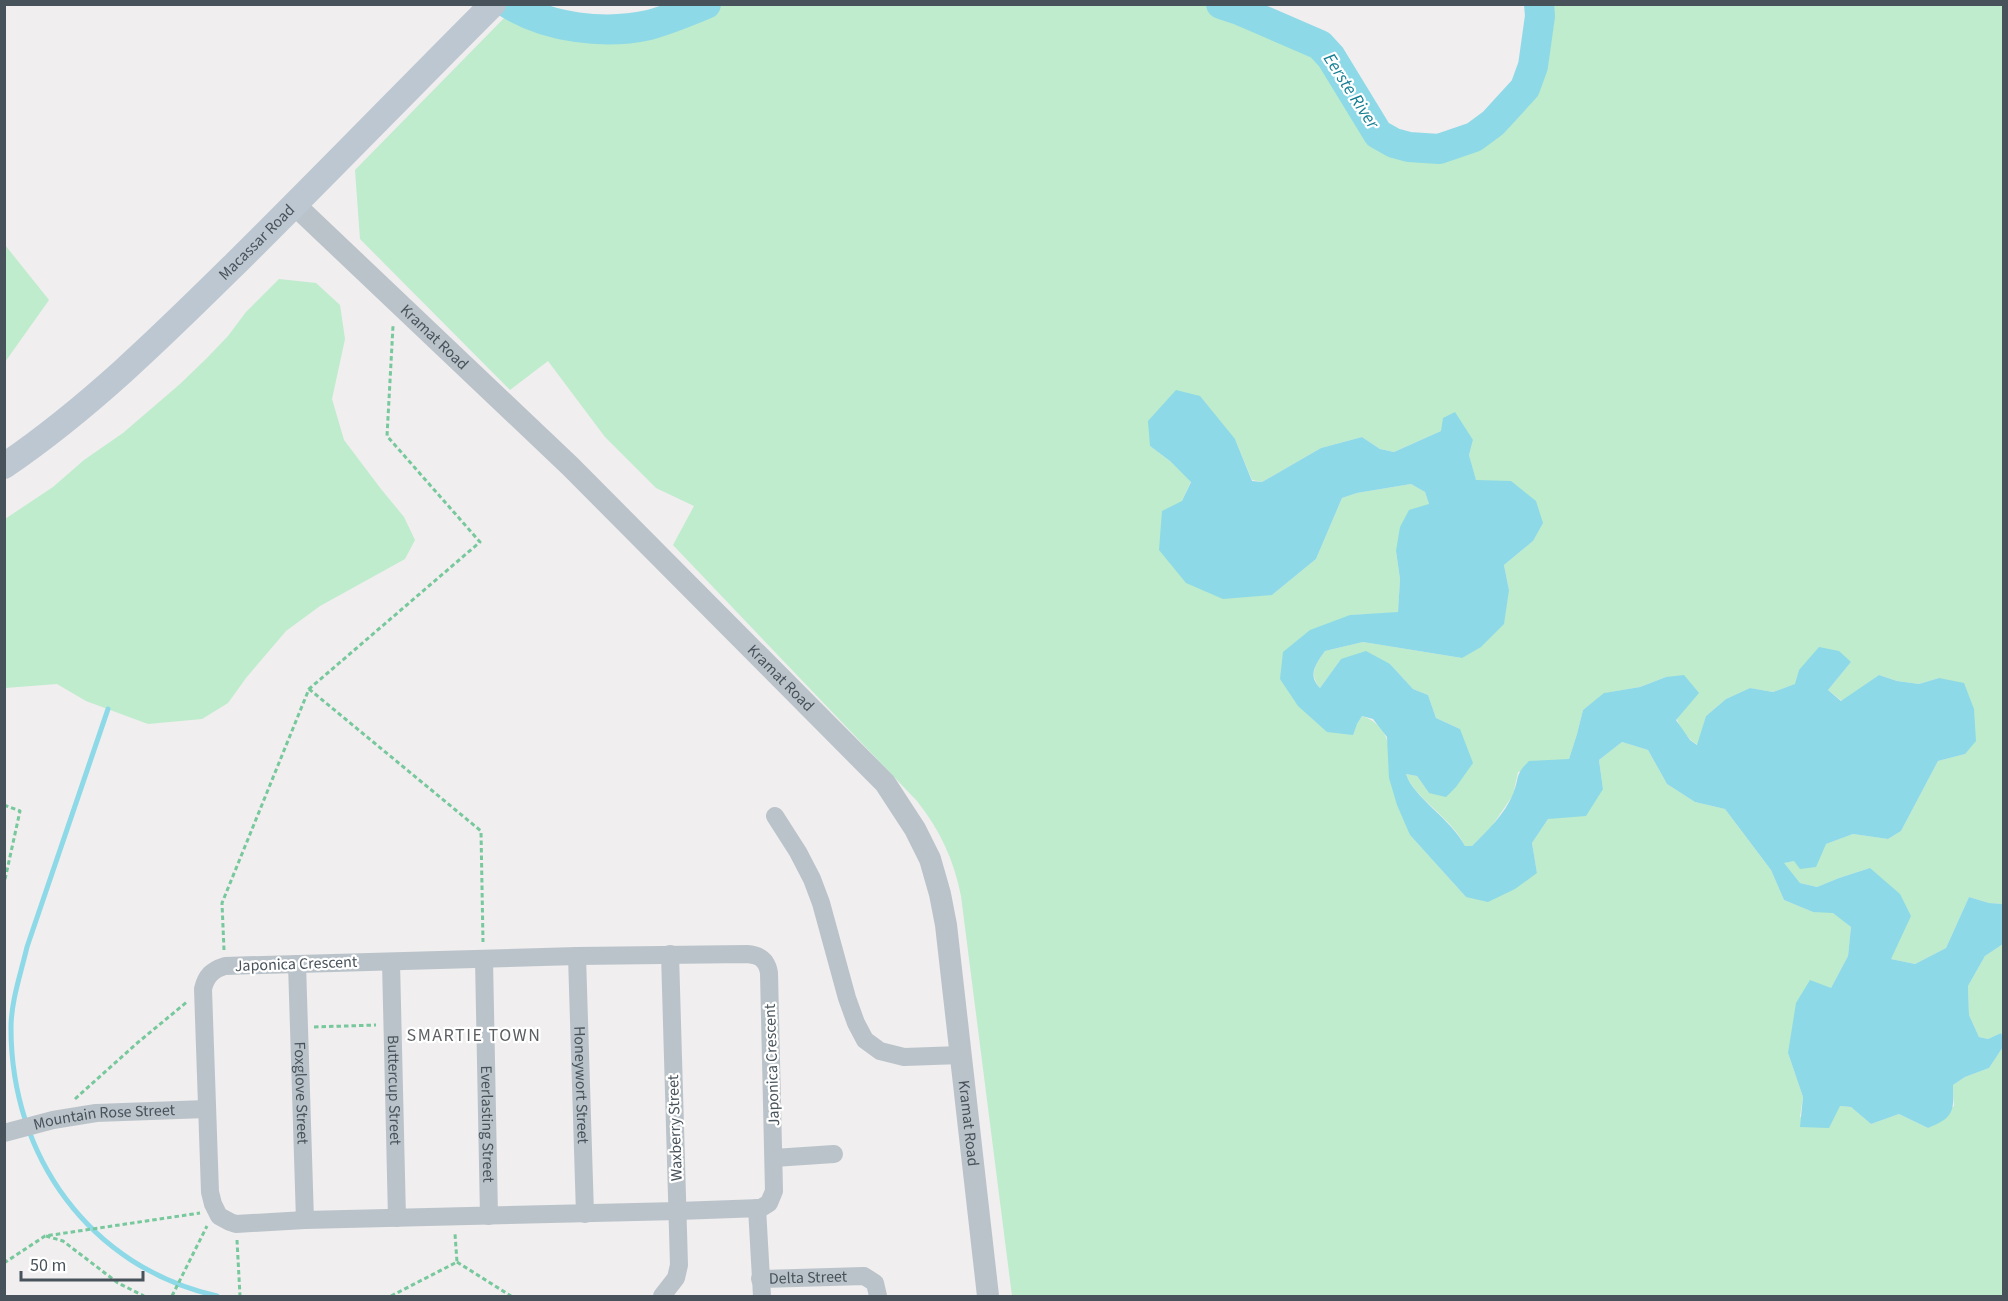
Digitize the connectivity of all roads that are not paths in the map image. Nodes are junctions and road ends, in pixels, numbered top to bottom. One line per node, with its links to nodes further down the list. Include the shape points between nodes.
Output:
1 (493, 4): 2 (main road, Macassar Road)
2 (295, 205): 3 (main road, Macassar Road, via 112,381 36,445); 10 (street, Kramat Road, via 570,466 885,783 930,859 940,894)
3 (4, 466)
4 (775, 816): 10 (street, via 812,879 847,998 865,1040 880,1051 904,1057)
5 (670, 954): 6 (street, Japonica Crescent); 14 (street, Japonica Crescent, via 747,954 762,958 767,964); 16 (street, Waxberry Street)
6 (577, 956): 7 (street, Japonica Crescent); 17 (street, Honeywort Street)
7 (484, 959): 8 (street, Japonica Crescent); 18 (street, Everlasting Street)
8 (391, 962): 9 (street, Japonica Crescent); 19 (street, Buttercup Street)
9 (297, 964): 11 (street, Japonica Crescent, via 225,966 210,974 203,989); 20 (street, Foxglove Street)
10 (961, 1055): 24 (street, Kramat Road)
11 (206, 1109): 12 (street, Mountain Rose Street, via 96,1113); 20 (street, via 210,1192 215,1211 236,1224)
12 (4, 1133)
13 (834, 1154): 14 (street)
14 (774, 1158): 15 (street, Japonica Crescent, via 774,1194 767,1205)
15 (757, 1209): 16 (street); 21 (street)
16 (678, 1211): 17 (street); 22 (street, Waxberry Street, via 678,1272)
17 (585, 1214): 18 (street)
18 (489, 1216): 19 (street)
19 (397, 1218): 20 (street)
20 (305, 1220)
21 (761, 1288): 23 (street, Delta Street, via 861,1275 871,1279)
22 (662, 1296)
23 (878, 1296)
24 (988, 1296)

